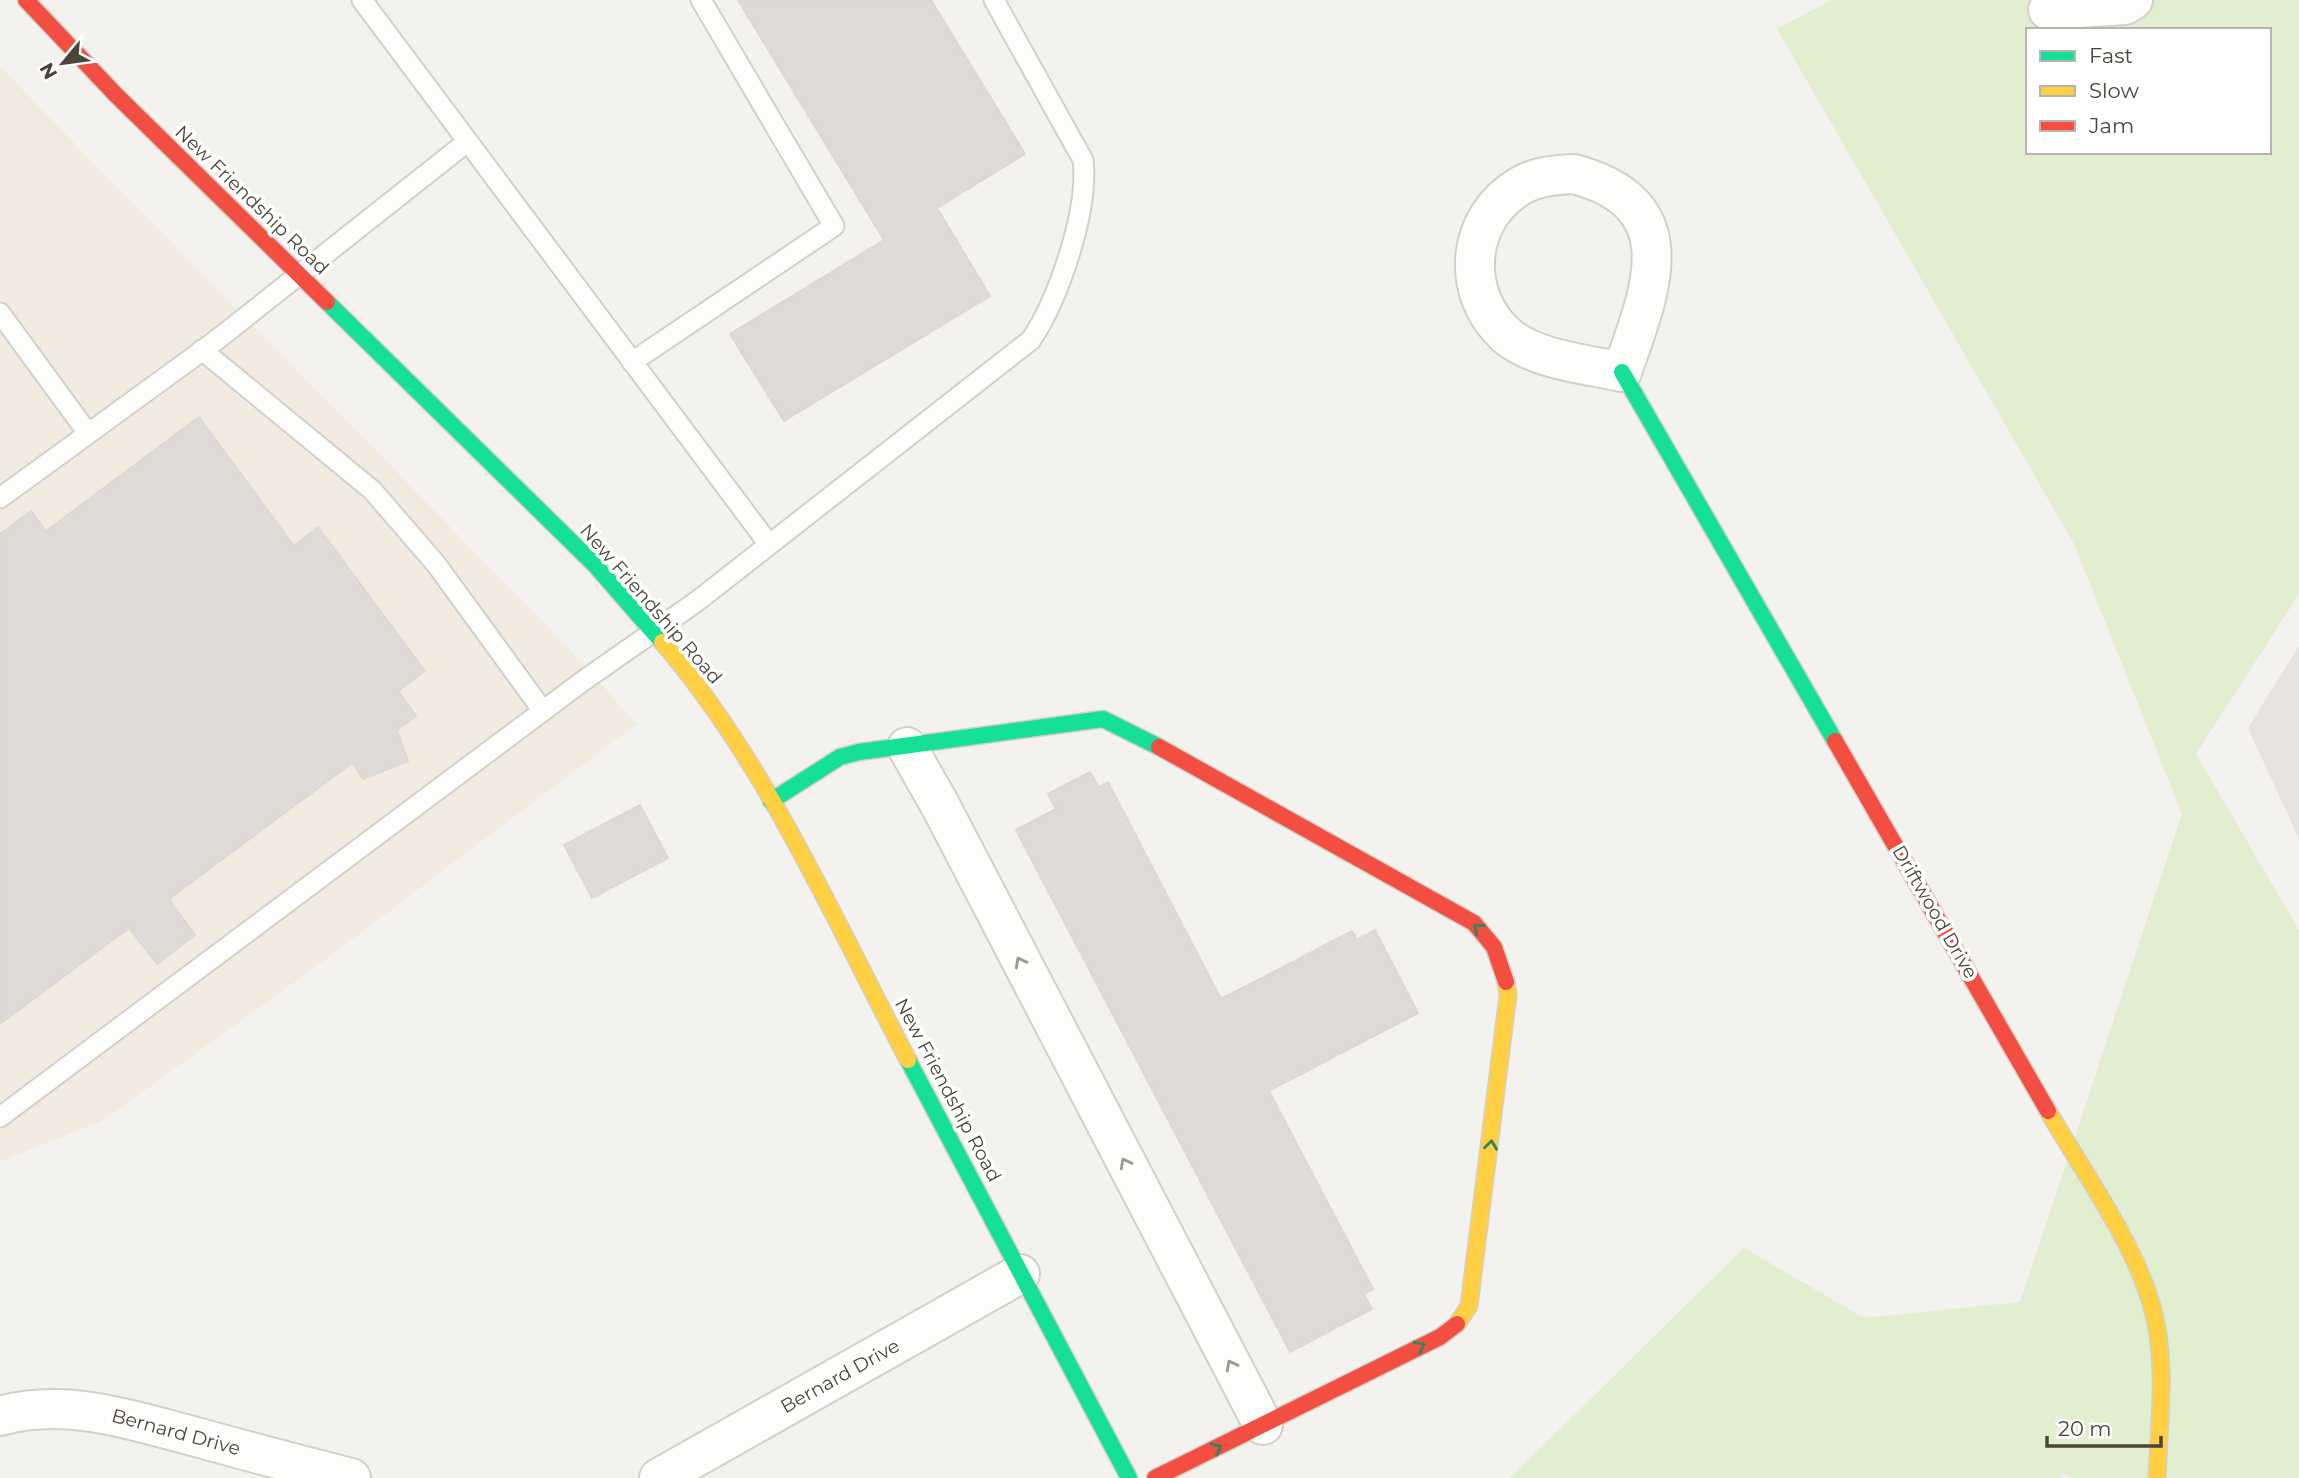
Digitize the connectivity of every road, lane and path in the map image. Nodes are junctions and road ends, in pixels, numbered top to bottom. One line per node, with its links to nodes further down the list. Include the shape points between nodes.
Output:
1 (26, 0): 8 (street, New Friendship Road)
2 (362, 0): 7 (lane)
3 (701, 0): 11 (lane, via 834,226)
4 (994, 0): 15 (lane, via 1083,160 1082,212 1045,319 1031,340 1007,361)
5 (2133, 0): 6 (street, via 2125,5)
6 (2048, 10)
7 (467, 142): 8 (lane); 11 (lane)
8 (298, 274): 10 (lane); 16 (street, New Friendship Road, via 595,565)
9 (0, 313): 13 (lane)
10 (202, 349): 13 (lane); 17 (lane, via 372,490 436,564)
11 (632, 362): 15 (lane)
12 (1622, 372): 12 (street, via 1651,288 1650,241 1639,216 1622,195 1600,181 1574,174 1523,184 1502,199 1482,226 1476,244 1476,283 1490,318 1522,346); 28 (street, Driftwood Drive, via 2137,1265 2152,1305 2161,1361)
13 (87, 432): 14 (lane)
14 (0, 498)
15 (768, 543): 16 (lane)
16 (653, 632): 17 (lane); 19 (street, New Friendship Road, via 698,684)
17 (543, 711): 20 (lane)
18 (907, 747): 19 (street, via 840,757); 23 (street, one-way to 18); 23 (street, one-way to 18, via 1440,1336 1455,1326 1469,1306 1508,995 1506,969 1491,940 1474,923 1103,719)
19 (771, 801): 21 (street, New Friendship Road)
20 (0, 1117)
21 (1020, 1274): 25 (street, Bernard Drive); 26 (street, New Friendship Road)
22 (0, 1416): 24 (street, Bernard Drive, via 54,1407 100,1412)
23 (1262, 1425): 27 (street, one-way to 23)
24 (351, 1478)
25 (659, 1478)
26 (1129, 1478)
27 (1155, 1478)
28 (2157, 1478)

